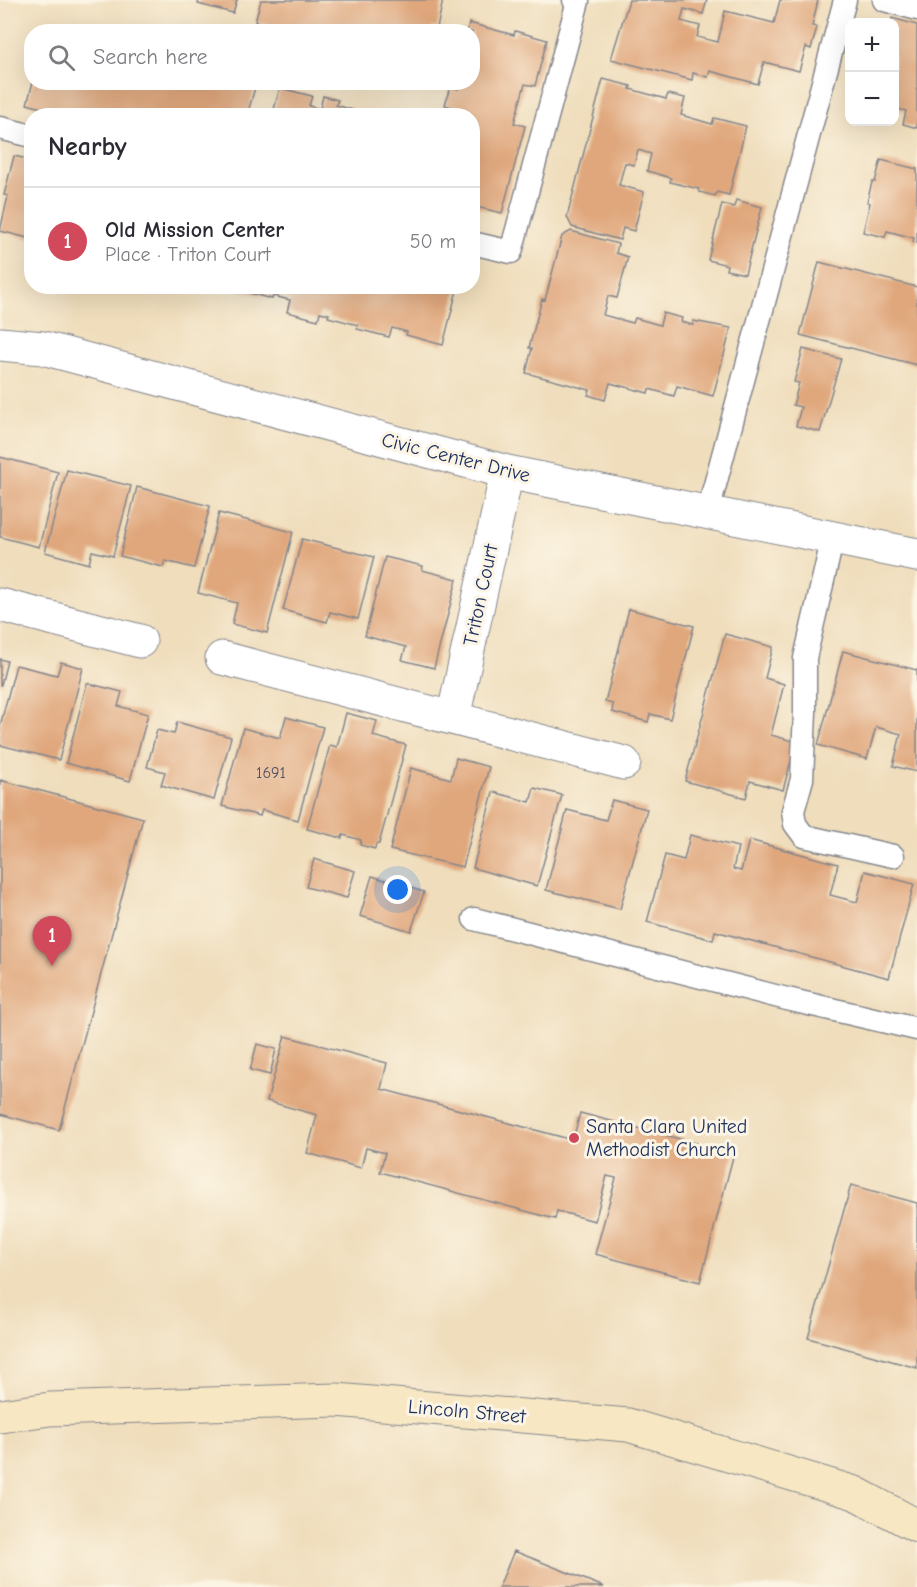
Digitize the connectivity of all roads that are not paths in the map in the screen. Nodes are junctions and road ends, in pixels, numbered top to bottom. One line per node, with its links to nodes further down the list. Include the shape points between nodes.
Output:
1 (574, 0): 7 (lane, via 578,1 510,252)
2 (845, 0): 10 (lane)
3 (884, 0): 4 (lane)
4 (917, 9)
5 (0, 128): 6 (lane)
6 (24, 134)
7 (480, 245)
8 (0, 344): 9 (street, Civic Center Drive, via 43,348)
9 (507, 472): 10 (street, Civic Center Drive); 16 (street, Triton Court)
10 (708, 512): 11 (street, Civic Center Drive)
11 (833, 537): 12 (street, Civic Center Drive); 18 (lane, via 805,658 802,779 793,811 795,824 804,836)
12 (917, 555)
13 (0, 605): 14 (street)
14 (140, 641)
15 (222, 658): 16 (street)
16 (453, 718): 17 (street)
17 (624, 763)
18 (893, 856)
19 (474, 919): 20 (lane)
20 (917, 1029)
21 (0, 1416): 22 (street, Lincoln Street, via 50,1409 336,1400 628,1425 855,1493)
22 (917, 1526)

